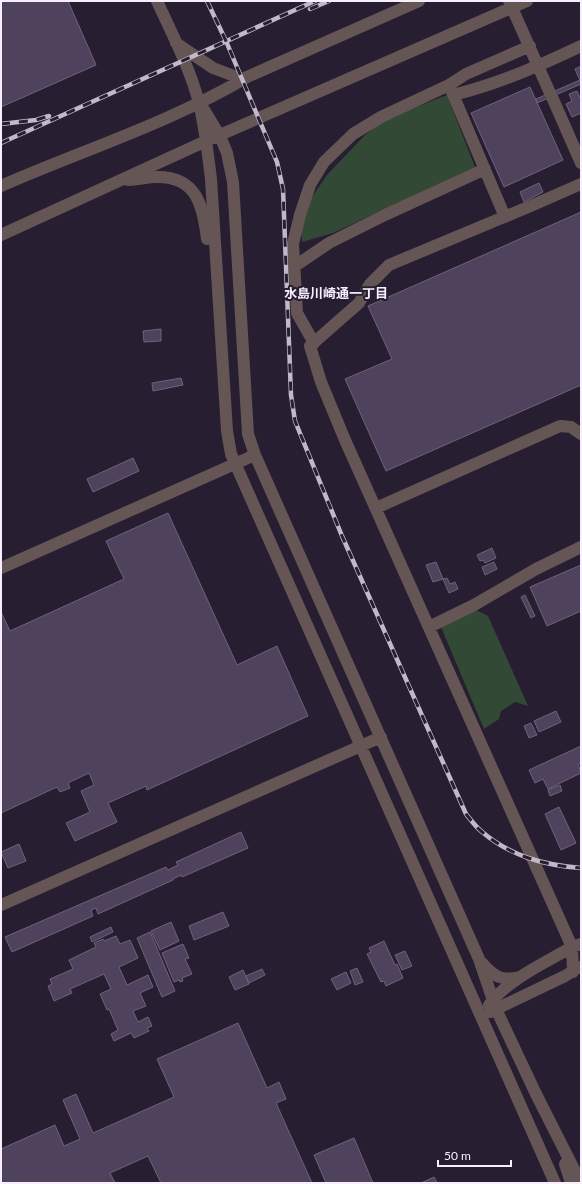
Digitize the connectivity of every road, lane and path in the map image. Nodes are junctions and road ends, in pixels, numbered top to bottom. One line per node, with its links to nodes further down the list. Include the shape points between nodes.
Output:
1 (157, 1): 5 (lane)
2 (419, 1): 9 (lane)
3 (527, 1): 4 (lane)
4 (511, 4): 6 (lane); 12 (lane)
5 (176, 43): 9 (lane, via 213,68); 11 (lane)
6 (530, 46): 8 (lane); 10 (lane, via 466,74)
7 (581, 46): 8 (lane)
8 (539, 66): 10 (lane, via 475,90); 14 (lane)
9 (242, 79): 11 (lane)
10 (451, 90): 15 (lane); 21 (lane, via 381,116 346,139 324,162 310,185 300,215 294,237)
11 (199, 102): 12 (lane); 13 (lane); 18 (lane)
12 (220, 136): 13 (lane); 25 (lane, via 227,153 233,182 248,434)
13 (206, 141): 16 (lane); 22 (lane, via 211,179)
14 (581, 163)
15 (485, 169): 19 (lane); 21 (lane, via 329,243)
16 (119, 181): 20 (lane); 22 (lane, via 157,177 177,180 192,188 199,201 205,224 213,294)
17 (581, 184): 19 (lane)
18 (1, 186)
19 (505, 217): 23 (lane, via 389,265 370,284 359,303)
20 (1, 235)
21 (295, 266): 23 (lane, via 297,313)
22 (220, 323): 26 (lane, via 227,431)
23 (314, 343): 27 (lane, via 310,346 321,382)
24 (581, 434): 27 (lane, via 571,427 560,426)
25 (255, 455): 26 (lane); 31 (lane)
26 (235, 464): 29 (lane); 32 (lane)
27 (376, 508): 30 (lane)
28 (581, 547): 30 (lane)
29 (1, 568)
30 (429, 627): 34 (lane)
31 (381, 737): 32 (lane); 35 (lane)
32 (361, 745): 33 (lane); 38 (lane)
33 (1, 906)
34 (578, 948): 36 (lane); 37 (lane)
35 (479, 959): 37 (lane, via 492,973 502,978); 38 (lane)
36 (577, 968): 38 (lane)
37 (522, 976): 38 (lane)
38 (489, 1009): 39 (lane); 40 (lane, via 495,1047)
39 (547, 1117): 41 (lane); 42 (lane)
40 (555, 1183)
41 (571, 1183)
42 (581, 1183)

